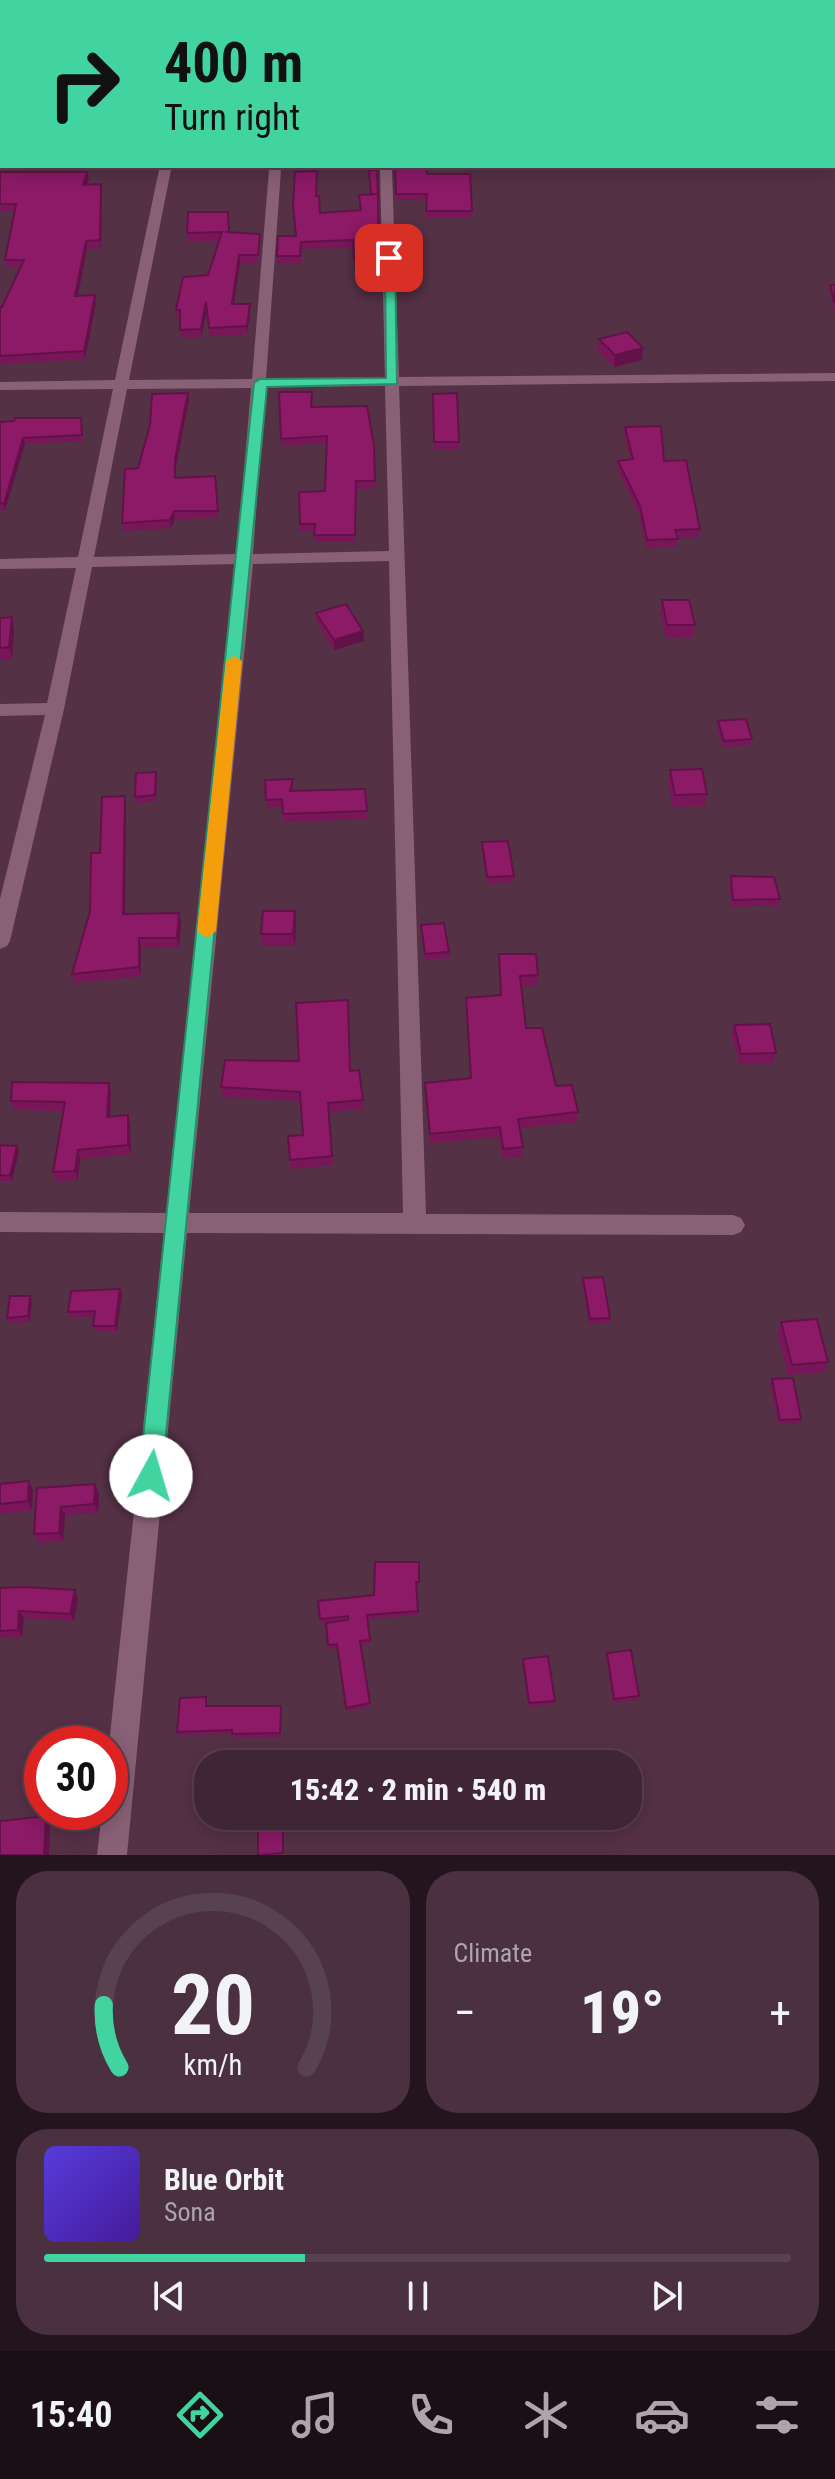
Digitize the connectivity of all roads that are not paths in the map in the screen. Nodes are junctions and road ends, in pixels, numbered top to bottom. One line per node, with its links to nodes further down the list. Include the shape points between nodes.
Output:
1 (165, 168): 2 (street); 7 (street)
2 (275, 168): 6 (street)
3 (386, 168): 5 (street)
4 (835, 377): 5 (street)
5 (392, 381): 6 (street); 9 (street)
6 (260, 383): 7 (street); 10 (street)
7 (121, 384): 8 (street); 11 (street)
8 (0, 386)
9 (397, 556): 10 (street); 18 (street)
10 (245, 559): 11 (street); 17 (street)
11 (85, 562): 12 (street); 13 (street)
12 (0, 564)
13 (55, 709): 14 (street); 15 (street)
14 (0, 710)
15 (0, 941)
16 (0, 1222): 17 (street)
17 (177, 1223): 18 (street); 20 (street)
18 (415, 1224): 19 (street)
19 (733, 1225)
20 (112, 1855)

